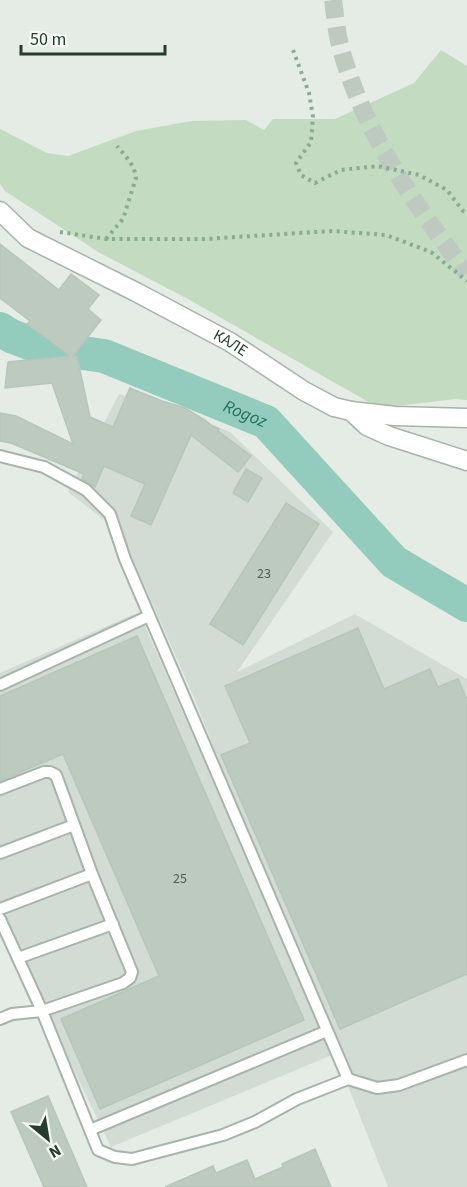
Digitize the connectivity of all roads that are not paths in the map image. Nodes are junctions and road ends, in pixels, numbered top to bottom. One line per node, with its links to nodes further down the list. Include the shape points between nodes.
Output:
1 (0, 211): 2 (street, КАЛЕ, via 28,238 230,342 304,391)
2 (351, 411): 3 (street); 5 (street, КАЛЕ, via 366,426 388,436)
3 (467, 418)
4 (0, 456): 6 (lane, via 44,467 86,490 110,514)
5 (467, 461)
6 (149, 616): 7 (lane); 18 (lane)
7 (0, 684)
8 (0, 789): 9 (lane, via 50,772 56,775)
9 (74, 825): 10 (lane); 11 (lane)
10 (0, 853)
11 (92, 874): 12 (lane); 14 (lane)
12 (0, 909)
13 (0, 919): 15 (lane)
14 (113, 924): 15 (lane); 16 (lane, via 132,972 130,978)
15 (18, 958): 16 (lane)
16 (42, 1011): 17 (lane); 21 (lane)
17 (0, 1019)
18 (327, 1031): 20 (lane); 21 (lane)
19 (467, 1060): 20 (lane, via 399,1085 377,1088)
20 (348, 1079): 21 (lane, via 223,1135 132,1159 98,1150)
21 (90, 1130)

